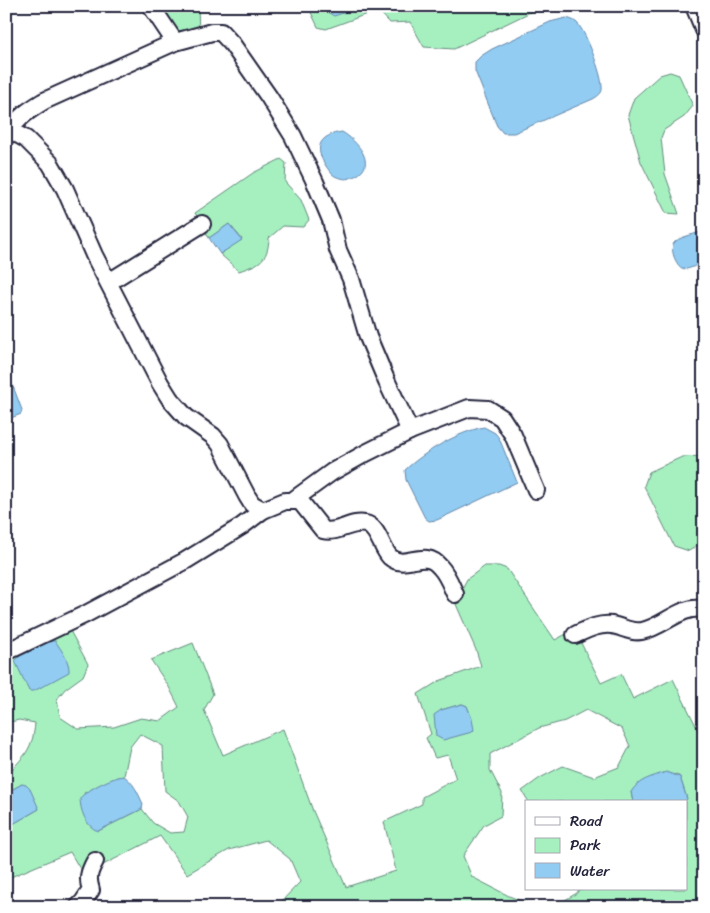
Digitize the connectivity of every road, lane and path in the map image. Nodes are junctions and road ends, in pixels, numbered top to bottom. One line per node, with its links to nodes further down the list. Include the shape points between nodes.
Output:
1 (151, 6): 4 (street)
2 (694, 6): 3 (street)
3 (704, 30)
4 (174, 42): 5 (street, via 44,101 31,108); 8 (street, via 220,32 269,96 292,136 331,220 368,337)
5 (9, 129): 7 (street, via 37,149 57,174)
6 (202, 224): 7 (street)
7 (109, 282): 11 (street, via 170,399 186,417 216,440 252,504)
8 (410, 431): 9 (street, via 469,408 488,409 502,418 514,435); 10 (street, via 332,472)
9 (536, 490)
10 (292, 501): 11 (street); 12 (street, via 300,502 323,530 367,524 397,561 429,558 435,561)
11 (263, 510): 15 (street, via 185,561)
12 (455, 594)
13 (704, 608): 14 (street, via 673,616 641,631 605,624)
14 (575, 635)
15 (6, 652)
16 (95, 861): 17 (street, via 89,872 91,890)
17 (78, 907)

